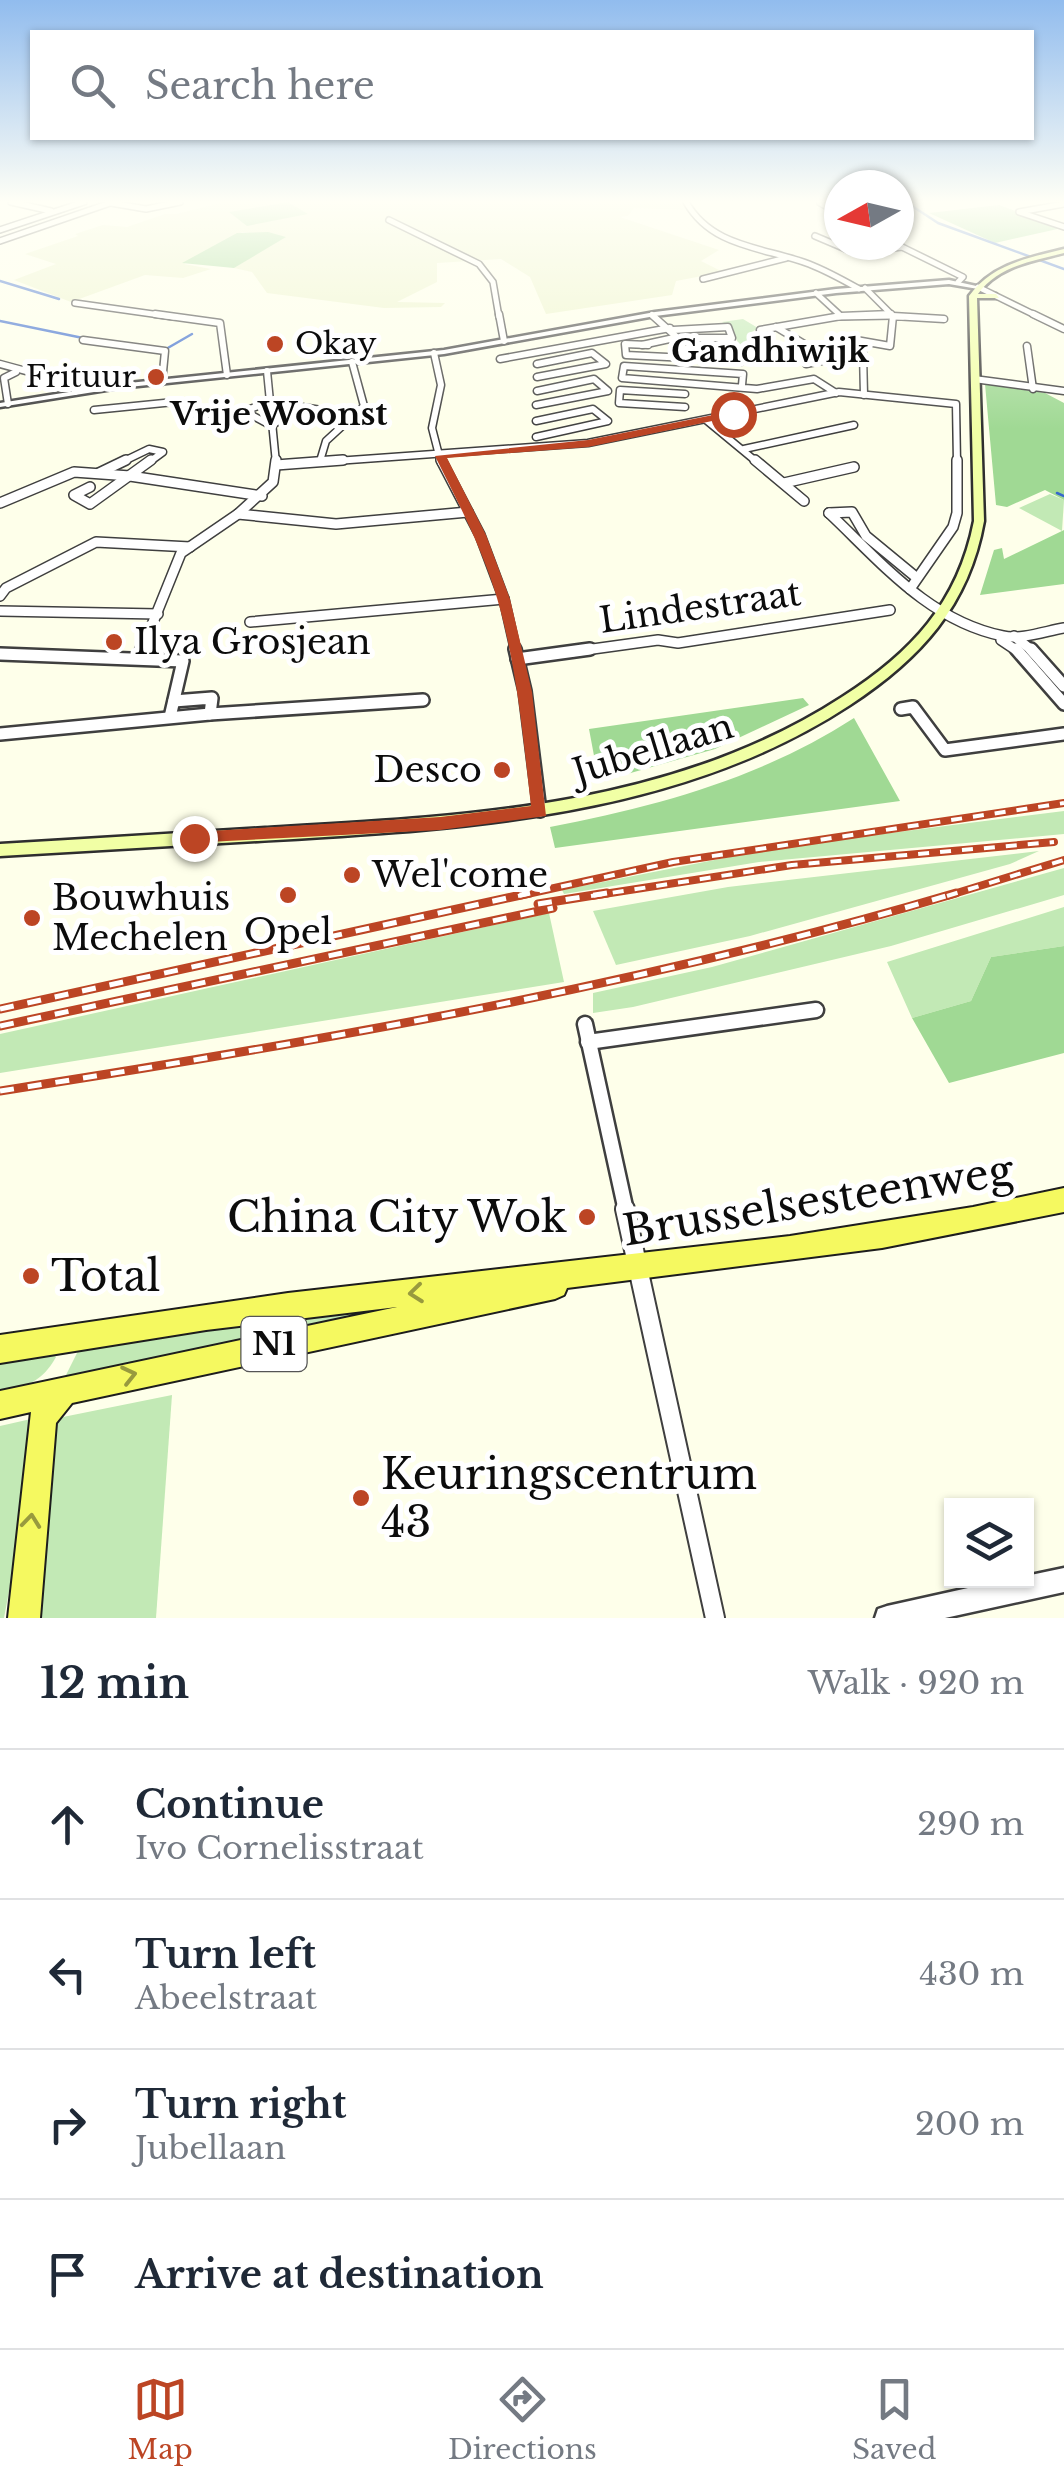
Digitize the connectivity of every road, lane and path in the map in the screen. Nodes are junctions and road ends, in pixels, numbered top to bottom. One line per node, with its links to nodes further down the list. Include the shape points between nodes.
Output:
1 (490, 278): 21 (street)
2 (835, 278): 7 (street)
3 (962, 278): 5 (street)
4 (990, 278): 6 (main road)
5 (958, 282): 6 (street); 7 (street)
6 (978, 287): 9 (main road, Jubellaan); 10 (street)
7 (862, 288): 8 (street); 14 (street)
8 (816, 293): 12 (street); 13 (street)
9 (973, 296): 10 (main road); 40 (main road, Jubellaan)
10 (996, 296): 18 (street)
11 (74, 303): 37 (street, via 220,323)
12 (652, 315): 17 (street); 21 (street)
13 (842, 316): 14 (street); 16 (street)
14 (893, 316): 15 (street); 24 (street, via 890,346 856,340)
15 (944, 319)
16 (776, 327): 19 (street); 24 (street)
17 (672, 329): 22 (street); 22 (street, via 728,328 732,338); 25 (street)
18 (1064, 329)
19 (760, 330)
20 (83, 340): 42 (street, via 162,351)
21 (504, 341): 26 (street)
22 (684, 344): 28 (street); 28 (street, via 737,349 741,362); 28 (street, via 626,344 626,355)
23 (1027, 346): 44 (street)
24 (811, 348): 27 (street)
25 (537, 352): 29 (street); 32 (street)
26 (434, 353): 30 (street); 67 (street, via 441,385 432,428)
27 (788, 353)
28 (688, 358): 35 (street)
29 (500, 359)
30 (352, 362): 34 (street); 59 (street, via 364,406)
31 (0, 364): 36 (street)
32 (537, 364): 38 (street); 38 (street, via 592,353 606,364)
33 (806, 364): 50 (street, via 863,353)
34 (267, 370): 37 (street); 51 (street)
35 (687, 370): 41 (street); 41 (street, via 624,366 622,378); 43 (street, via 742,374)
36 (16, 372): 39 (street); 46 (street, via 74,384)
37 (227, 375): 42 (street)
38 (537, 377): 45 (street)
39 (2, 378): 53 (street)
40 (974, 379): 44 (street); 90 (main road, Jubellaan, via 978,536)
41 (686, 382): 43 (street); 49 (street)
42 (159, 383): 46 (street); 52 (street)
43 (742, 386): 48 (street, via 814,379)
44 (1033, 389): 47 (street)
45 (536, 391): 55 (street); 55 (street, via 594,379 608,391)
46 (75, 392): 53 (street)
47 (1064, 392)
48 (836, 393): 50 (street); 60 (street)
49 (685, 394): 56 (street); 56 (street, via 620,390 619,403)
50 (864, 394): 83 (street, via 956,404 957,513)
51 (270, 402): 54 (street); 58 (street); 63 (street)
52 (153, 404): 57 (street); 58 (street, via 174,402 212,423)
53 (4, 405)
54 (295, 406): 59 (street); 63 (street)
55 (536, 406): 61 (street)
56 (685, 407): 60 (street)
57 (94, 410)
58 (244, 411): 63 (street)
59 (354, 416): 68 (street, via 326,441)
60 (704, 420): 65 (street); 66 (street)
61 (536, 421): 64 (street); 64 (street, via 593,409 608,421)
62 (854, 425): 66 (street)
63 (272, 426): 69 (street)
64 (536, 437): 65 (street)
65 (536, 448): 67 (street)
66 (744, 449): 74 (street)
67 (440, 456): 68 (street); 80 (street)
68 (320, 461): 69 (street)
69 (276, 466): 77 (street)
70 (854, 467): 74 (street)
71 (99, 474): 72 (street); 73 (street); 73 (street, via 149,449 163,452)
72 (66, 475): 75 (street); 79 (street)
73 (130, 476): 76 (street); 77 (street)
74 (784, 483): 78 (street)
75 (90, 487): 76 (street); 76 (street, via 74,495 90,504)
76 (105, 494)
77 (262, 496): 81 (street)
78 (804, 501)
79 (0, 503)
80 (468, 512): 81 (street, via 336,524); 86 (street)
81 (238, 514): 82 (street)
82 (191, 547): 85 (street, via 96,542); 89 (street, via 181,553)
83 (918, 578): 84 (street); 84 (street, via 866,536 852,512 829,514)
84 (910, 589): 90 (street)
85 (0, 596)
86 (504, 599): 91 (street); 96 (street)
87 (890, 610): 96 (street, Lindestraat)
88 (0, 611): 89 (street)
89 (158, 614): 95 (street)
90 (941, 616): 93 (street); 106 (main road, Jubellaan, via 892,668 794,732 659,784)
91 (250, 622)
92 (1064, 628): 93 (street)
93 (1008, 638): 97 (street, via 1025,642); 100 (street)
94 (0, 654): 95 (street)
95 (139, 656): 99 (street, via 183,661)
96 (518, 660): 106 (street)
97 (1064, 686)
98 (423, 700): 102 (street)
99 (174, 701): 102 (street, via 212,698); 103 (street)
100 (1064, 704)
101 (900, 709): 105 (street, via 913,707 944,750)
102 (210, 714): 103 (street)
103 (170, 718): 104 (street)
104 (0, 734)
105 (1064, 734)
106 (540, 811): 107 (main road, Jubellaan, via 422,825)
107 (0, 850)
108 (816, 1010): 110 (street, via 586,1033)
109 (1064, 1200): 110 (main road, Brusselsesteenweg / N1)
110 (638, 1268): 111 (main road, Brusselsesteenweg / N1, via 549,1288); 117 (street)
111 (368, 1312): 112 (main road, Brusselsesteenweg / N1, via 64,1337); 113 (main road, Brusselsesteenweg / N1, one-way to 111)
112 (0, 1349)
113 (71, 1388): 114 (main road, Brusselsesteenweg / N1); 116 (main road, one-way to 113, via 42,1418)
114 (0, 1405)
115 (1064, 1580): 118 (street)
116 (24, 1618)
117 (716, 1618)
118 (887, 1618)

